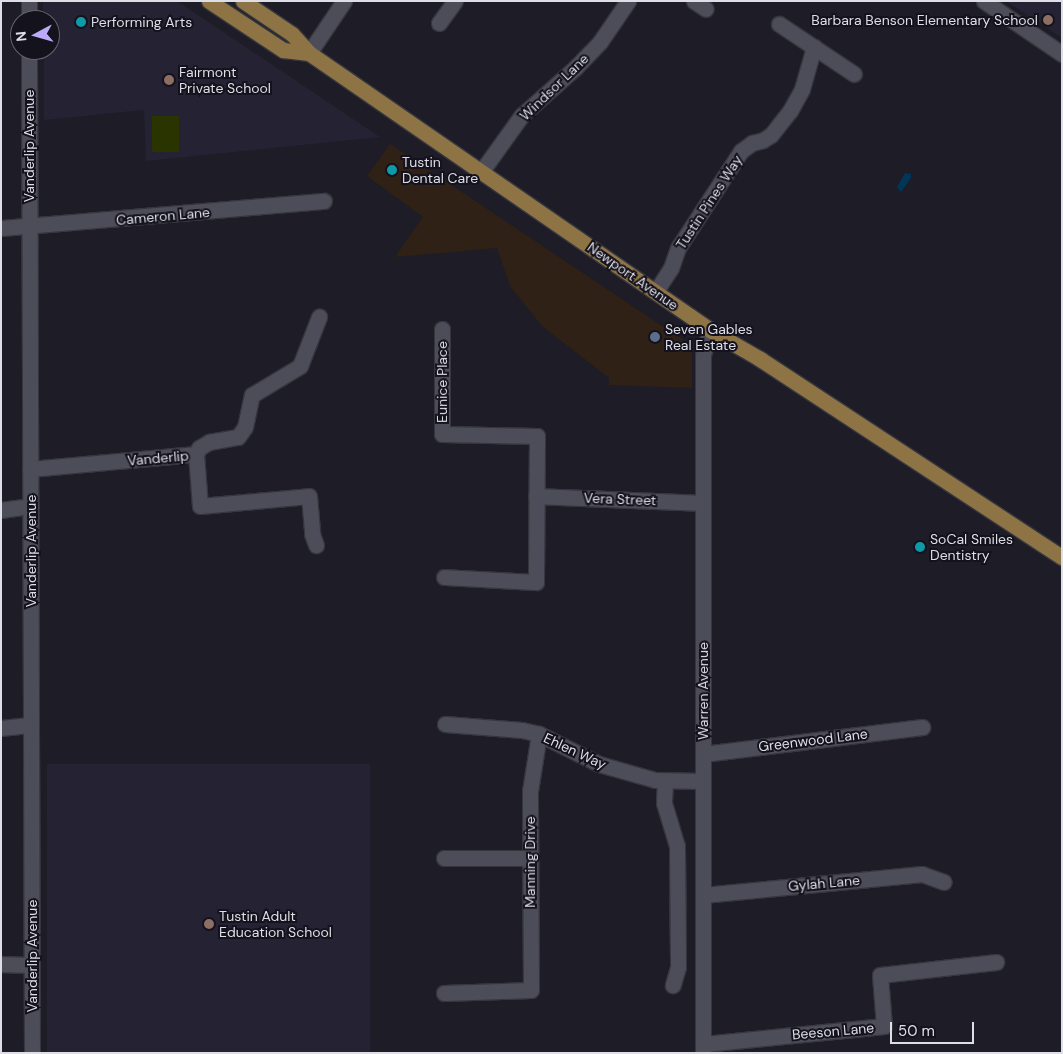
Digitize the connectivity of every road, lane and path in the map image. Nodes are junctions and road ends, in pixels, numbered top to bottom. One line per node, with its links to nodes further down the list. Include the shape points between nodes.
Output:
1 (208, 1): 10 (main road, Newport Avenue, via 282,50)
2 (243, 1): 10 (main road, Newport Avenue, via 292,34)
3 (344, 1): 10 (street)
4 (455, 1): 7 (street)
5 (628, 1): 14 (street, Windsor Lane, via 600,42 522,116)
6 (984, 1): 11 (street)
7 (440, 23)
8 (779, 24): 9 (street)
9 (814, 47): 13 (street); 18 (street, Tustin Pines Way, via 802,89 790,111 771,135 741,151 678,248 671,268)
10 (309, 53): 14 (main road, Newport Avenue)
11 (1062, 54)
12 (29, 60): 17 (street, Vanderlip Avenue)
13 (854, 74)
14 (481, 172): 18 (main road, Newport Avenue)
15 (324, 201): 17 (street, Cameron Lane)
16 (1, 228): 17 (street, Cameron Lane)
17 (30, 228): 23 (street, Vanderlip Avenue)
18 (656, 291): 21 (main road, Newport Avenue)
19 (319, 317): 22 (street, via 300,366 252,395 245,427 238,437 209,442)
20 (442, 330): 24 (street, Eunice Place, via 442,434 537,436)
21 (710, 330): 25 (street, Warren Avenue, via 703,355); 29 (main road, Newport Avenue, via 760,359)
22 (196, 454): 23 (street, Vanderlip); 28 (street, Vanderlip, via 200,506 309,496)
23 (30, 469): 26 (street, Vanderlip Avenue)
24 (536, 496): 25 (street, Vera Street); 30 (street, via 536,582)
25 (703, 503): 36 (street, Warren Avenue)
26 (30, 506): 27 (street); 32 (street, Vanderlip Avenue)
27 (1, 510)
28 (316, 545)
29 (1062, 557)
30 (444, 577)
31 (445, 724): 35 (street, Ehlen Way)
32 (31, 725): 34 (street); 45 (street, Vanderlip Avenue)
33 (922, 727): 36 (street, Greenwood Lane)
34 (1, 728)
35 (539, 734): 38 (street, Ehlen Way, via 599,764); 40 (street, Manning Drive, via 530,791)
36 (703, 754): 37 (street, Warren Avenue)
37 (703, 781): 38 (street, Ehlen Way); 42 (street, Warren Avenue)
38 (665, 782): 46 (street, via 664,803 677,846 678,967)
39 (444, 858): 40 (street)
40 (530, 858): 47 (street, Manning Drive, via 531,990)
41 (944, 882): 42 (street, Gylah Lane, via 922,874)
42 (704, 895): 48 (street, Warren Avenue)
43 (996, 962): 48 (street, Beeson Lane, via 880,975 884,1026)
44 (1, 964): 45 (street)
45 (32, 964): 49 (street, Vanderlip Avenue)
46 (674, 985)
47 (444, 993)
48 (704, 1048)
49 (32, 1053)

